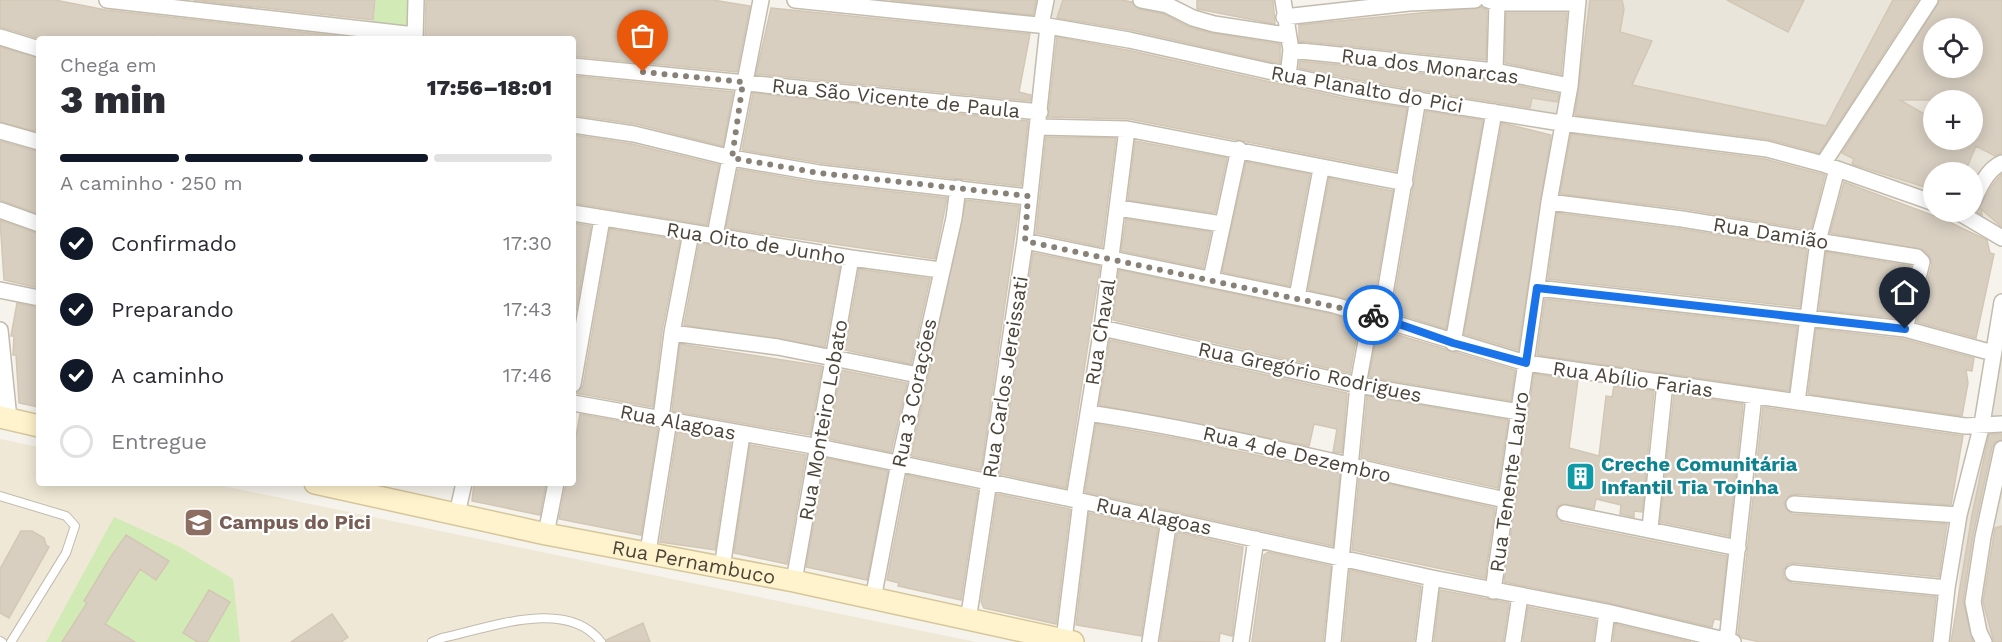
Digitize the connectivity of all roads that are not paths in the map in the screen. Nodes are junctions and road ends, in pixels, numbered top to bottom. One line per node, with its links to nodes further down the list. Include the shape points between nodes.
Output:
1 (107, 0): 16 (street)
2 (416, 0): 17 (street)
3 (761, 0): 24 (street)
4 (795, 0): 15 (street, Rua Planalto do Pici)
5 (1046, 0): 15 (street, Rua Carlos Jereissati)
6 (1141, 0): 12 (street, Rua dos Monarcas)
7 (1283, 0): 14 (street)
8 (1475, 0): 13 (street)
9 (1930, 0): 37 (street)
10 (1493, 1): 11 (street); 22 (street)
11 (1578, 1): 25 (street, Rua Tenente Lauro)
12 (1167, 2): 19 (street, Rua dos Monarcas, via 1193,18)
13 (1409, 2): 14 (street)
14 (1284, 16): 19 (street)
15 (1044, 26): 23 (street, Rua Planalto do Pici, via 1129,40); 28 (street, Rua Carlos Jereissati)
16 (407, 36)
17 (415, 36)
18 (0, 37): 20 (street)
19 (1288, 43): 22 (street, Rua dos Monarcas); 23 (street)
20 (36, 48)
21 (576, 66): 24 (street, Rua São Vicente de Paula)
22 (1495, 71): 25 (street, Rua dos Monarcas)
23 (1288, 76): 26 (street, Rua Planalto do Pici)
24 (743, 82): 28 (street, Rua São Vicente de Paula); 35 (street)
25 (1570, 86): 29 (street, Rua Tenente Lauro)
26 (1418, 99): 27 (street, Rua Planalto do Pici); 39 (street)
27 (1494, 112): 29 (street, Rua Planalto do Pici); 73 (street)
28 (1039, 119): 31 (street, Rua São Vicente de Paula); 42 (street, Rua Carlos Jereissati)
29 (1561, 123): 37 (street, Rua Planalto do Pici, via 1767,149); 44 (street, Rua Tenente Lauro)
30 (576, 125): 35 (street, via 634,134)
31 (1127, 129): 34 (street, Rua São Vicente de Paula); 45 (street, Rua Chaval)
32 (0, 131): 33 (street)
33 (36, 141)
34 (1239, 149): 38 (street, Rua São Vicente de Paula); 51 (street)
35 (732, 158): 41 (street, via 819,173); 53 (street)
36 (2002, 163): 40 (street, via 1996,165)
37 (1830, 166): 43 (street, Rua Planalto do Pici); 56 (street)
38 (1321, 169): 39 (street, Rua São Vicente de Paula); 65 (street)
39 (1405, 183): 67 (street)
40 (1983, 184)
41 (958, 188): 42 (street); 59 (street, Rua 3 Corações)
42 (1028, 196): 55 (street, Rua Carlos Jereissati)
43 (1923, 199)
44 (1549, 202): 56 (street, Rua Damião); 61 (street, Rua Tenente Lauro)
45 (1118, 208): 51 (street); 58 (street, Rua Chaval)
46 (0, 210): 50 (street)
47 (576, 214): 48 (street, Rua Oito de Junho)
48 (602, 219): 52 (street, Rua Oito de Junho); 64 (street)
49 (1982, 222): 54 (street)
50 (36, 224)
51 (1222, 224): 60 (street)
52 (690, 233): 53 (street, Rua Oito de Junho); 72 (street)
53 (715, 235): 57 (street, Rua Oito de Junho)
54 (2002, 238)
55 (1025, 241): 58 (street, Rua Abílio Farias); 96 (street, Rua Carlos Jereissati)
56 (1818, 241): 68 (street); 70 (street, Rua Damião, via 1920,258)
57 (851, 258): 59 (street, Rua Oito de Junho); 76 (street, Rua Monteiro Lobato)
58 (1112, 259): 60 (street, Rua Abílio Farias); 69 (street, Rua Chaval)
59 (940, 270): 78 (street, Rua 3 Corações)
60 (1211, 279): 65 (street, Rua Abílio Farias)
61 (1537, 288): 68 (street); 77 (street, Rua Tenente Lauro)
62 (0, 290): 63 (street)
63 (36, 297)
64 (580, 297): 74 (street)
65 (1297, 297): 67 (street, Rua Abílio Farias)
66 (2002, 302): 75 (street)
67 (1376, 316): 73 (street, Rua Abílio Farias); 80 (street)
68 (1807, 320): 70 (street); 82 (street)
69 (1102, 328): 80 (street, Rua Gregório Rodrigues); 85 (street, Rua Chaval)
70 (1905, 329): 75 (street)
71 (0, 330): 86 (street)
72 (672, 333): 76 (street, via 778,347); 87 (street)
73 (1453, 343): 77 (street, Rua Abílio Farias)
74 (576, 347)
75 (1993, 353): 88 (street)
76 (833, 360): 78 (street); 92 (street, Rua Monteiro Lobato)
77 (1526, 363): 79 (street, Rua Abílio Farias); 84 (street, Rua Tenente Lauro)
78 (918, 375): 94 (street, Rua 3 Corações)
79 (1665, 383): 81 (street, Rua Abílio Farias); 109 (street)
80 (1358, 385): 84 (street, Rua Gregório Rodrigues); 95 (street)
81 (1754, 396): 82 (street, Rua Abílio Farias); 112 (street)
82 (1797, 402): 88 (street, Rua Abílio Farias, via 1965,426)
83 (576, 404): 87 (street, Rua Alagoas)
84 (1519, 412): 103 (street, Rua Tenente Lauro)
85 (1088, 413): 95 (street, Rua 4 de Dezembro, via 1268,446); 102 (street, Rua Chaval)
86 (4, 418): 90 (street)
87 (665, 419): 91 (street, Rua Alagoas); 113 (street)
88 (1982, 424): 89 (street, Rua Abílio Farias); 107 (street)
89 (2002, 424)
90 (36, 425)
91 (742, 435): 92 (street, Rua Alagoas); 115 (street)
92 (819, 447): 94 (street, Rua Alagoas); 118 (street, Rua Monteiro Lobato)
93 (2002, 449): 138 (street, via 1973,602)
94 (899, 463): 96 (street, Rua Alagoas); 122 (street, Rua 3 Corações)
95 (1350, 467): 103 (street, Rua 4 de Dezembro); 114 (street)
96 (989, 482): 102 (street, Rua Alagoas); 124 (street, Rua Carlos Jereissati)
97 (347, 486): 100 (street, Rua Pernambuco)
98 (463, 486): 106 (street)
99 (555, 486): 110 (street)
100 (368, 488): 106 (street, Rua Pernambuco)
101 (0, 496): 128 (lane, via 66,516 75,526 66,553)
102 (1077, 500): 108 (street, Rua Alagoas); 126 (street, Rua Chaval)
103 (1506, 500): 120 (street, Rua Tenente Lauro)
104 (1794, 504): 107 (street)
105 (1565, 513): 109 (street)
106 (458, 514): 110 (street, Rua Pernambuco)
107 (1959, 515): 119 (street)
108 (1169, 520): 111 (street, Rua Alagoas); 131 (street)
109 (1650, 528): 112 (street)
110 (546, 534): 113 (street, Rua Pernambuco)
111 (1256, 538): 114 (street, Rua Alagoas); 132 (street)
112 (1738, 548): 127 (street)
113 (648, 552): 115 (street, Rua Pernambuco)
114 (1341, 557): 117 (street, Rua Alagoas); 133 (street)
115 (722, 568): 118 (street, Rua Pernambuco)
116 (1793, 573): 119 (street)
117 (1432, 578): 120 (street, Rua Alagoas); 134 (street)
118 (794, 581): 122 (street, Rua Pernambuco)
119 (1947, 588): 137 (street)
120 (1493, 591): 121 (street, Rua Alagoas)
121 (1520, 596): 123 (street, Rua Alagoas); 135 (street)
122 (873, 599): 124 (street, Rua Pernambuco)
123 (1608, 612): 125 (street, Rua Alagoas); 136 (street)
124 (968, 621): 126 (street, Rua Pernambuco)
125 (1689, 637): 127 (street, Rua Alagoas)
126 (1069, 641)
127 (1730, 641)
128 (10, 642)
129 (432, 642): 130 (lane, via 546,617 570,619)
130 (601, 642)
131 (1150, 642)
132 (1241, 642)
133 (1333, 642)
134 (1424, 642)
135 (1513, 642)
136 (1603, 642)
137 (1941, 642)
138 (1984, 642)

